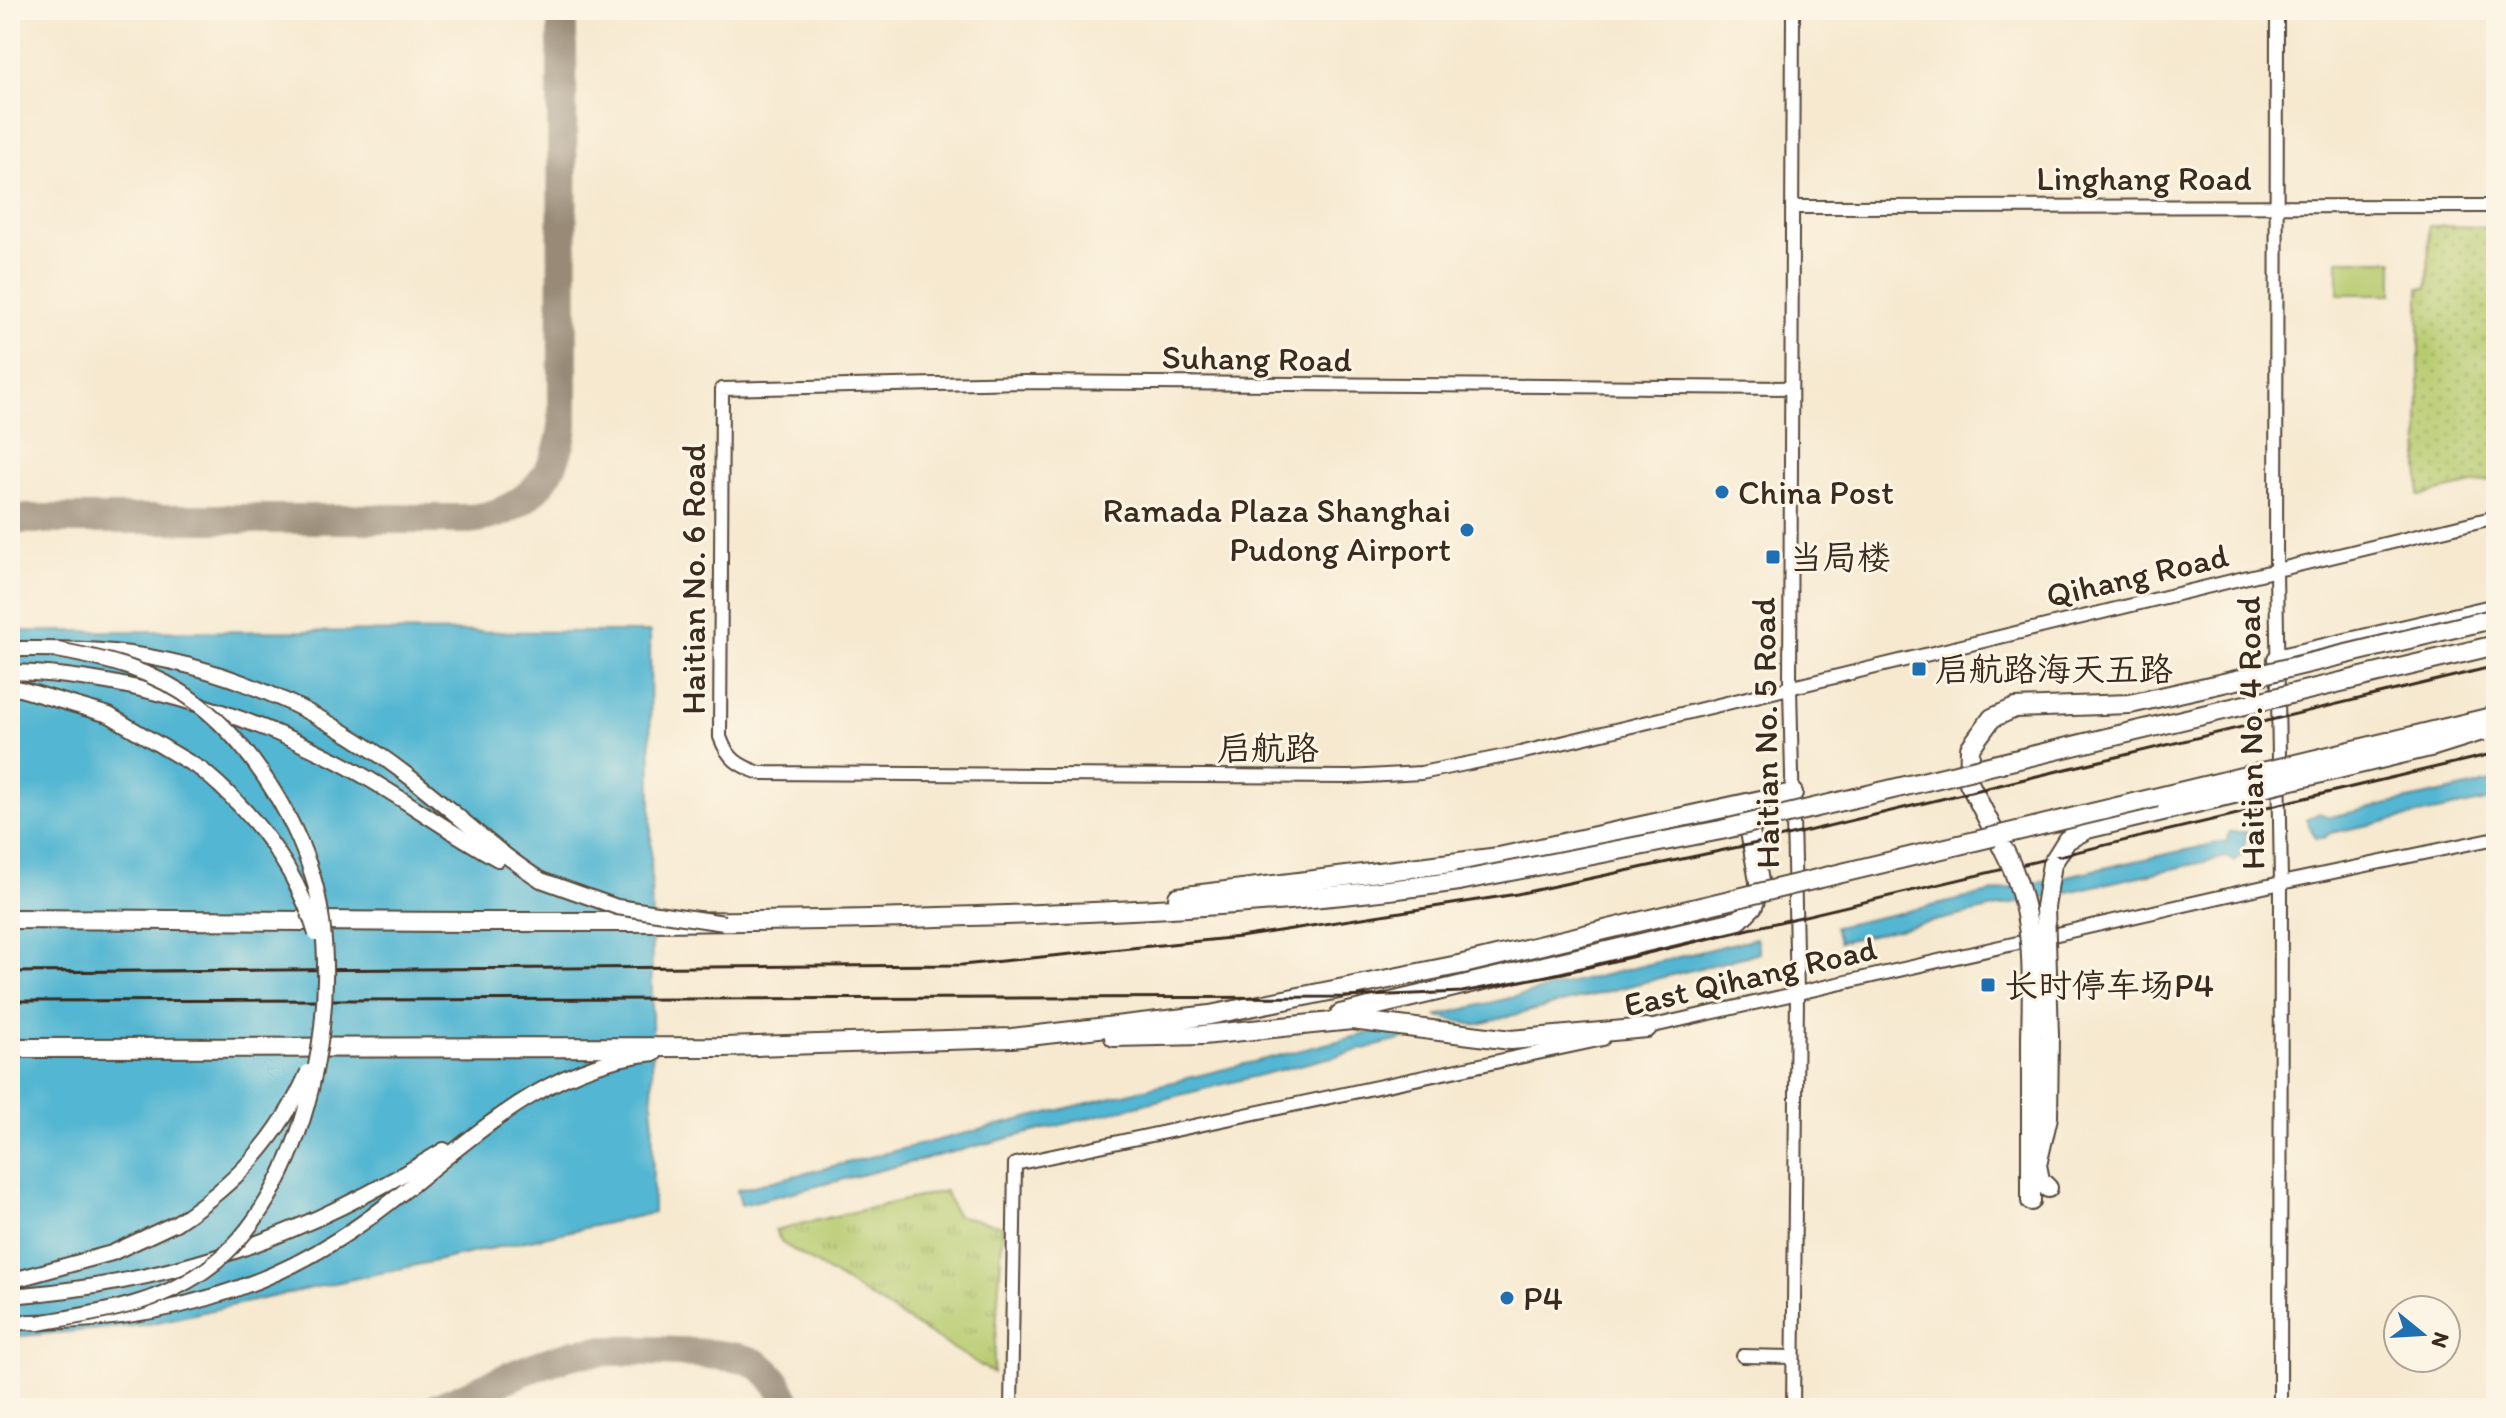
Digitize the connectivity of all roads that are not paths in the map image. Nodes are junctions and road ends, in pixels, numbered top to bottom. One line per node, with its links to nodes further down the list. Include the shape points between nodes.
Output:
1 (1793, 10): 5 (street, Haitian No. 5 Road)
2 (2277, 10): 3 (street, Haitian No. 4 Road)
3 (2277, 206): 4 (street, Linghang Road); 5 (street, Linghang Road); 9 (street, Haitian No. 4 Road)
4 (2496, 206)
5 (1792, 207): 6 (street, Haitian No. 5 Road)
6 (1791, 388): 7 (street, Suhang Road, via 1010,382); 18 (street, Haitian No. 5 Road)
7 (722, 389): 21 (street, Haitian No. 6 Road, via 720,737)
8 (2496, 517): 9 (street, Qihang Road)
9 (2276, 571): 15 (street, Haitian No. 4 Road); 18 (street, Qihang Road)
10 (2496, 608): 15 (highway)
11 (2496, 618): 36 (highway, bridge, via 2130,704 2015,708 1992,718 1970,748 1969,783 2020,881 2030,927)
12 (2496, 645): 27 (highway, bridge, via 1721,830 1459,881 1301,901)
13 (10, 649): 14 (main road)
14 (57, 650): 25 (main road, bridge, via 169,660 291,703 405,774); 30 (main road, bridge, via 113,661 163,681 198,703 230,735 270,789 304,854 318,901)
15 (2277, 659): 26 (street, Haitian No. 4 Road)
16 (10, 672): 25 (main road, bridge, via 100,680 268,731 335,761)
17 (10, 686): 30 (main road, bridge, via 109,715 181,755 222,787 259,825 285,865 306,904)
18 (1790, 687): 21 (street, 启航路, via 1421,773 760,773); 22 (street, Haitian No. 5 Road)
19 (2496, 716): 35 (highway, bridge, via 1385,983)
20 (2496, 726): 36 (highway, bridge, via 2434,746 2087,829 2067,840 2052,864 2045,907)
21 (737, 765)
22 (1793, 793): 23 (highway); 31 (street, Haitian No. 5 Road)
23 (1713, 811): 27 (highway, via 1499,857); 33 (highway, via 1735,813 1749,826 1760,887 1753,906 1739,920)
24 (2496, 838): 26 (street, East Qihang Road)
25 (541, 880): 29 (main road, bridge, via 617,907)
26 (2281, 883): 31 (street, East Qihang Road); 50 (street, Haitian No. 4 Road)
27 (1029, 915): 29 (highway)
28 (10, 919): 29 (highway, bridge)
29 (724, 923)
30 (322, 957): 32 (main road, bridge)
31 (1797, 994): 34 (street, East Qihang Road); 47 (street, Haitian No. 5 Road)
32 (321, 1022): 42 (main road, bridge, via 316,1051 295,1102 266,1145 220,1192 140,1241 64,1269); 45 (main road, bridge, via 315,1074 295,1145 268,1200 230,1249 165,1294 118,1309)
33 (1310, 1022): 34 (highway, via 1388,1023 1511,1040); 35 (highway, via 1203,1035)
34 (1647, 1028): 48 (street, East Qihang Road, via 1015,1164)
35 (1064, 1035): 37 (highway)
36 (2040, 1037): 40 (highway, via 2048,1117 2037,1165); 41 (highway)
37 (723, 1047): 38 (highway); 39 (main road, via 645,1054 593,1069 538,1091)
38 (10, 1048)
39 (484, 1126): 43 (main road, bridge, via 369,1195 237,1251 126,1282); 45 (main road, bridge, via 386,1207 272,1274 145,1314)
40 (2048, 1188)
41 (2031, 1201)
42 (10, 1281)
43 (10, 1296)
44 (10, 1322): 45 (main road)
45 (38, 1323)
46 (1743, 1356): 47 (street)
47 (1793, 1357): 49 (street, Haitian No. 5 Road)
48 (1011, 1408)
49 (1793, 1408)
50 (2280, 1408)

